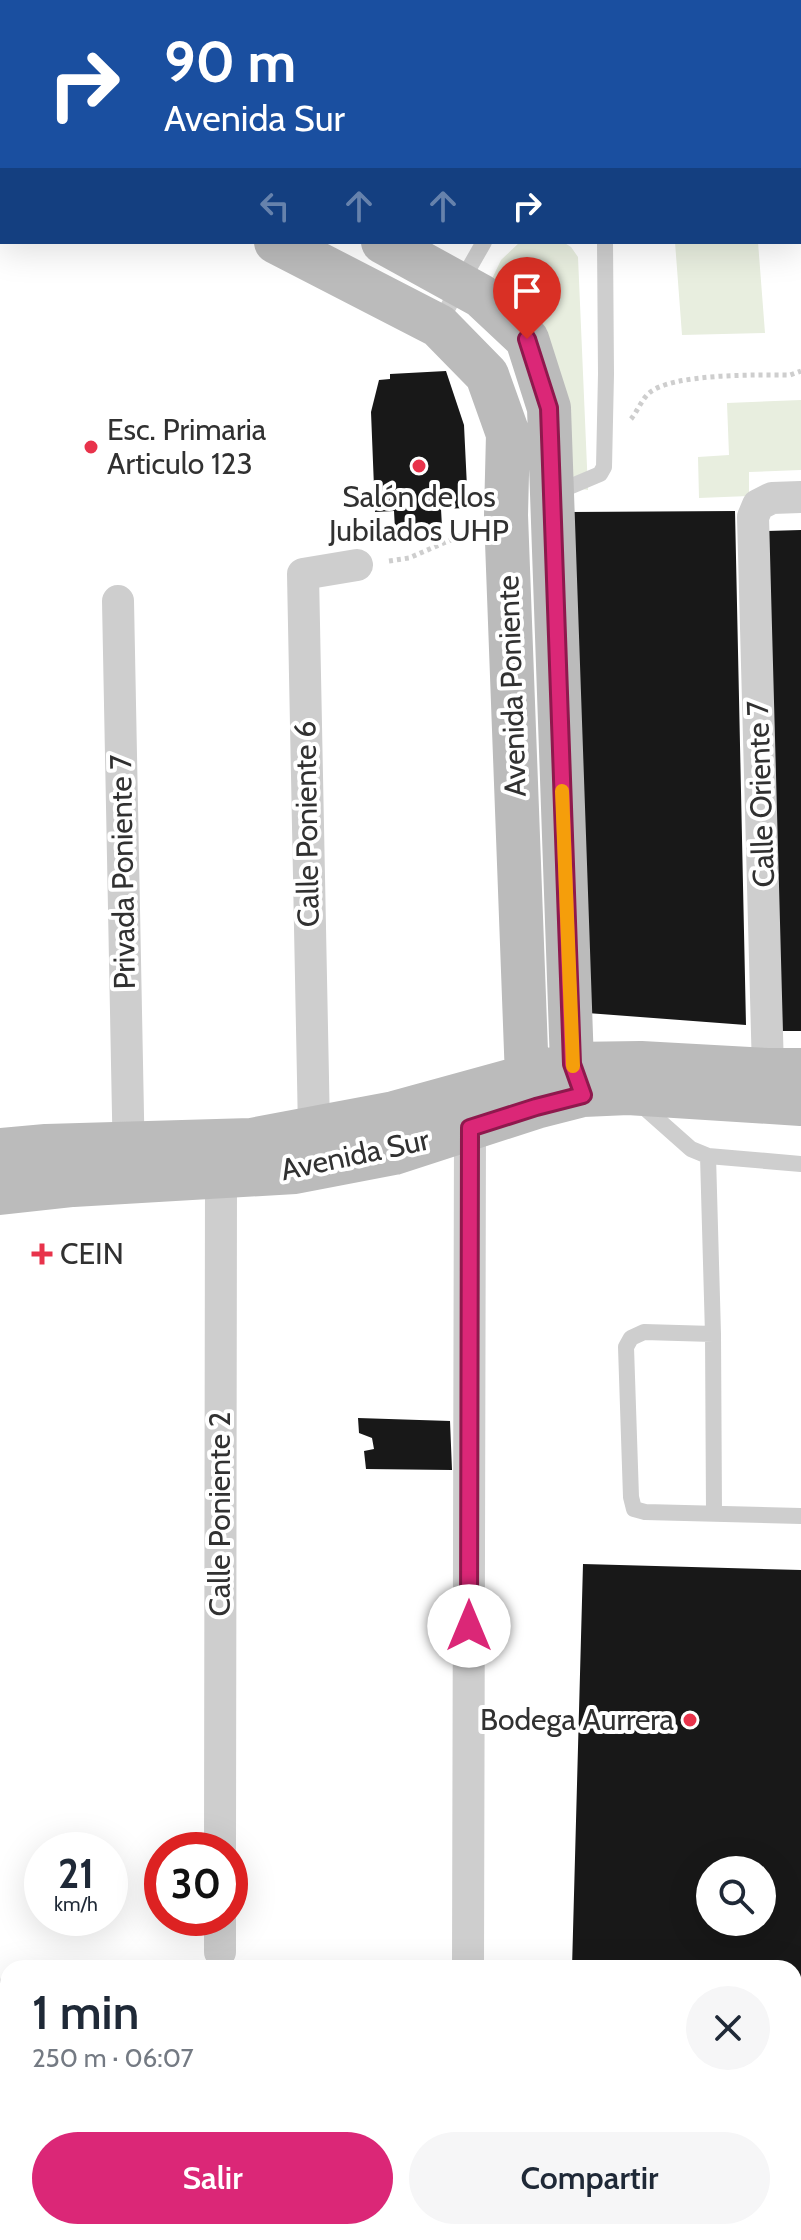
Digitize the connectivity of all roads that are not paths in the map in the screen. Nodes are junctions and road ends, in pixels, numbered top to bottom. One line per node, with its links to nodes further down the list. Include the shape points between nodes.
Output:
1 (280, 244): 6 (street, Avenida Poniente)
2 (387, 244): 5 (street, Avenida Poniente)
3 (483, 244): 5 (lane)
4 (605, 244): 8 (lane, via 604,467 600,474)
5 (460, 284): 6 (lane); 8 (street, Avenida Poniente, via 481,296 527,339 549,408)
6 (439, 326): 8 (street, Avenida Poniente, via 487,375)
7 (801, 497): 11 (street, Calle Oriente 7, via 772,498 758,505 753,517)
8 (529, 504): 12 (street, Avenida Poniente); 13 (street, Avenida Poniente)
9 (357, 565): 17 (street, Calle Poniente 6, via 303,574)
10 (118, 601): 20 (street, Privada Poniente 7)
11 (785, 1070): 12 (street, Avenida Sur, via 641,1063)
12 (577, 1080): 13 (street, Avenida Sur); 14 (street, Avenida Sur)
13 (532, 1092): 16 (street, Avenida Sur); 17 (street, Avenida Sur)
14 (628, 1093): 15 (street, Avenida Sur); 19 (lane, via 691,1149)
15 (801, 1104)
16 (470, 1128): 22 (street, Avenida Sur, via 394,1153 309,1170); 30 (street)
17 (314, 1129): 20 (street, Avenida Sur)
18 (0, 1150): 20 (street, Avenida Sur, via 46,1146)
19 (708, 1156): 21 (lane); 24 (lane)
20 (129, 1162): 22 (street, Avenida Sur); 23 (street, Avenida Sur, via 73,1185)
21 (801, 1164)
22 (221, 1178): 27 (street, Calle Poniente 2)
23 (0, 1193)
24 (713, 1334): 25 (lane); 25 (lane, via 644,1332 626,1347 634,1509)
25 (714, 1513): 26 (lane)
26 (801, 1516)
27 (220, 1832)
28 (220, 1936): 29 (street)
29 (220, 1952)
30 (468, 1960)

